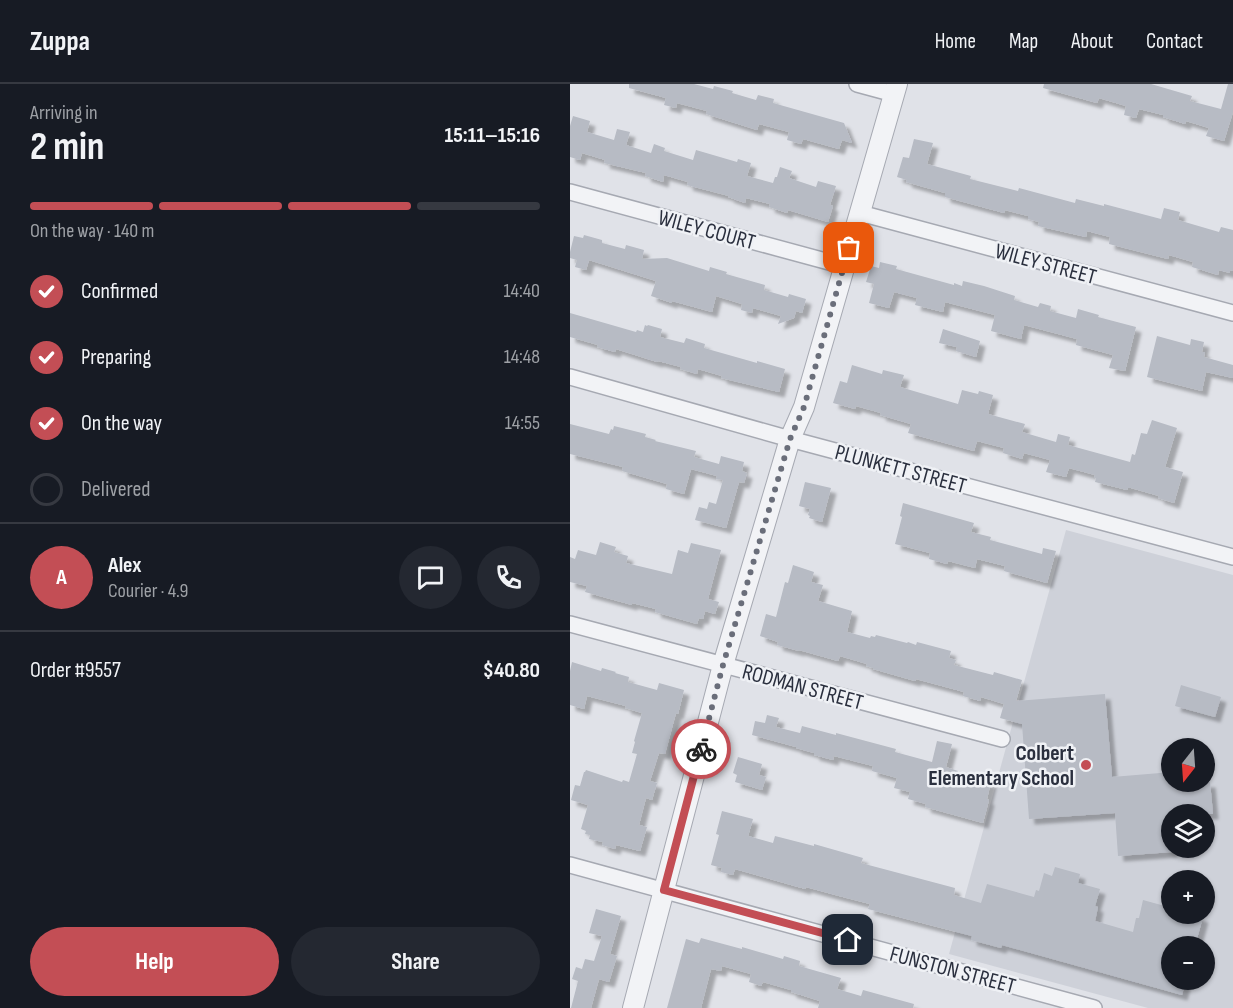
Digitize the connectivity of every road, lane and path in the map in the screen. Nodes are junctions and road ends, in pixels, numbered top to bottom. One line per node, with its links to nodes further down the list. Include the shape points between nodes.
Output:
1 (857, 84): 2 (street)
2 (895, 89): 4 (street)
3 (570, 192): 5 (street, WILEY COURT)
4 (860, 213): 5 (street); 6 (street, WILEY STREET)
5 (844, 266): 8 (street, via 804,407)
6 (1233, 314)
7 (570, 377): 8 (street, PLUNKETT STREET)
8 (790, 439): 9 (street, PLUNKETT STREET); 11 (street)
9 (1233, 557)
10 (570, 624): 11 (street, RODMAN STREET)
11 (723, 665): 12 (street, RODMAN STREET); 14 (street)
12 (1002, 739)
13 (570, 865): 14 (street, FUNSTON STREET)
14 (664, 890): 15 (street); 16 (street, FUNSTON STREET)
15 (633, 1008)
16 (1094, 1008)

